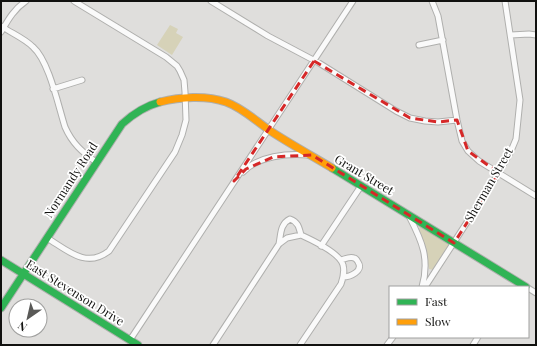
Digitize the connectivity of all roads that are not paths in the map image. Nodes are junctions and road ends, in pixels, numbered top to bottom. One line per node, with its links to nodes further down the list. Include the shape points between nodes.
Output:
1 (26, 1): 7 (street, via 12,14)
2 (74, 1): 15 (street, via 172,62 182,76)
3 (211, 1): 12 (street)
4 (353, 1): 12 (street)
5 (432, 1): 10 (street)
6 (505, 1): 8 (street, Sherman Street)
7 (2, 29): 14 (street, via 32,46 38,53)
8 (511, 35): 9 (street); 20 (street, Sherman Street, via 520,100 516,139)
9 (536, 35)
10 (443, 40): 11 (street); 16 (street)
11 (419, 45)
12 (314, 61): 16 (street, via 410,118 438,122); 17 (street)
13 (82, 80): 14 (street)
14 (53, 89): 19 (street, via 69,136 81,151)
15 (186, 99): 17 (street, Grant Street, via 214,99 227,102); 19 (street, Normandy Road, via 156,101 137,111 122,124); 26 (street, via 186,120 175,152 109,251 96,258 84,258 72,254)
16 (457, 120): 20 (street, via 462,141 468,151)
17 (268, 129): 18 (street, Grant Street); 21 (street)
18 (312, 155): 21 (street, via 273,157 246,169); 22 (street, Grant Street)
19 (96, 162): 26 (street, Normandy Road)
20 (498, 174): 23 (street); 27 (street, Sherman Street)
21 (234, 181): 38 (street)
22 (361, 186): 24 (street, Grant Street); 29 (street)
23 (536, 196)
24 (409, 215): 27 (street, Grant Street); 35 (street, via 423,245 425,275)
25 (301, 235): 28 (street, via 287,238); 28 (street, via 296,222 290,219 282,227); 29 (street)
26 (47, 238): 32 (street, Normandy Road)
27 (454, 243): 34 (street, Grant Street); 36 (street, Sherman Street)
28 (279, 244): 40 (street)
29 (321, 246): 31 (street)
30 (1, 260): 32 (street, East Stevenson Drive)
31 (341, 260): 33 (street, via 344,268); 33 (street, via 354,258 360,264 354,274)
32 (23, 274): 37 (street, Normandy Road); 38 (street, East Stevenson Drive)
33 (343, 277): 41 (street)
34 (514, 283)
35 (422, 286)
36 (426, 286)
37 (1, 308)
38 (130, 340): 39 (street, East Stevenson Drive)
39 (138, 345)
40 (213, 345)
41 (300, 345)

